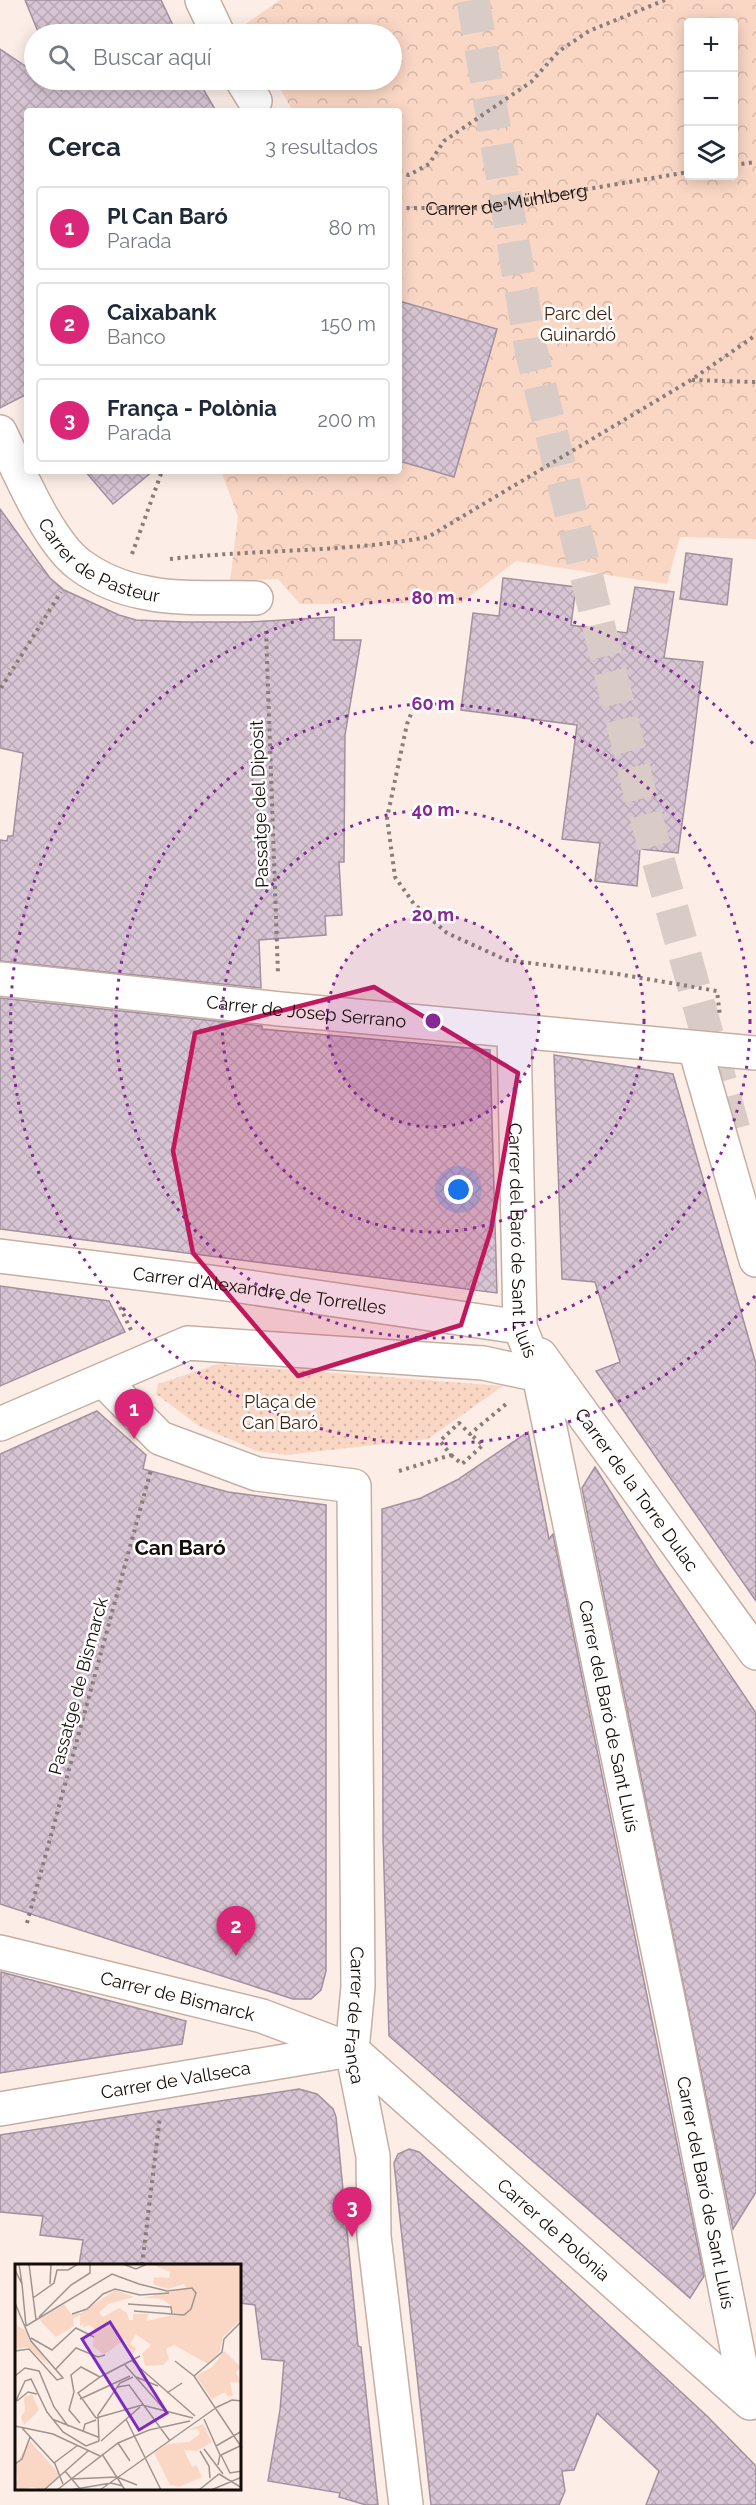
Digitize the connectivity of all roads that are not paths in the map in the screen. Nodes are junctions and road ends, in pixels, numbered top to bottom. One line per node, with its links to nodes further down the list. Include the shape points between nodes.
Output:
1 (202, 0): 2 (street)
2 (213, 24)
3 (0, 432): 4 (street, Carrer de Pasteur, via 64,548 73,574 149,594)
4 (261, 609)
5 (0, 979): 6 (street, Carrer de Josep Serrano)
6 (514, 1031): 7 (street, Carrer de Josep Serrano); 11 (street, Carrer del Baró de Sant Lluís)
7 (695, 1048): 8 (street, Carrer de Josep Serrano); 10 (street)
8 (756, 1053)
9 (0, 1256): 11 (street, Carrer d'Alexandre de Torrelles)
10 (756, 1260)
11 (520, 1327): 12 (street, Carrer del Baró de Sant Lluís); 15 (street, Carrer de la Torre Dulac)
12 (539, 1375): 13 (street, via 483,1363 188,1343); 19 (street, Carrer del Baró de Sant Lluís)
13 (103, 1380): 14 (street); 17 (street, Carrer de França, via 160,1438 257,1474 354,1486 358,1987)
14 (0, 1424)
15 (756, 1653)
16 (0, 1952): 17 (street, Carrer de Bismarck, via 262,2016)
17 (352, 2050): 18 (street, Carrer de Vallseca); 19 (street, Carrer de Polònia); 20 (street, Carrer de França, via 373,2156 374,2236)
18 (0, 2109)
19 (752, 2404)
20 (406, 2505)

